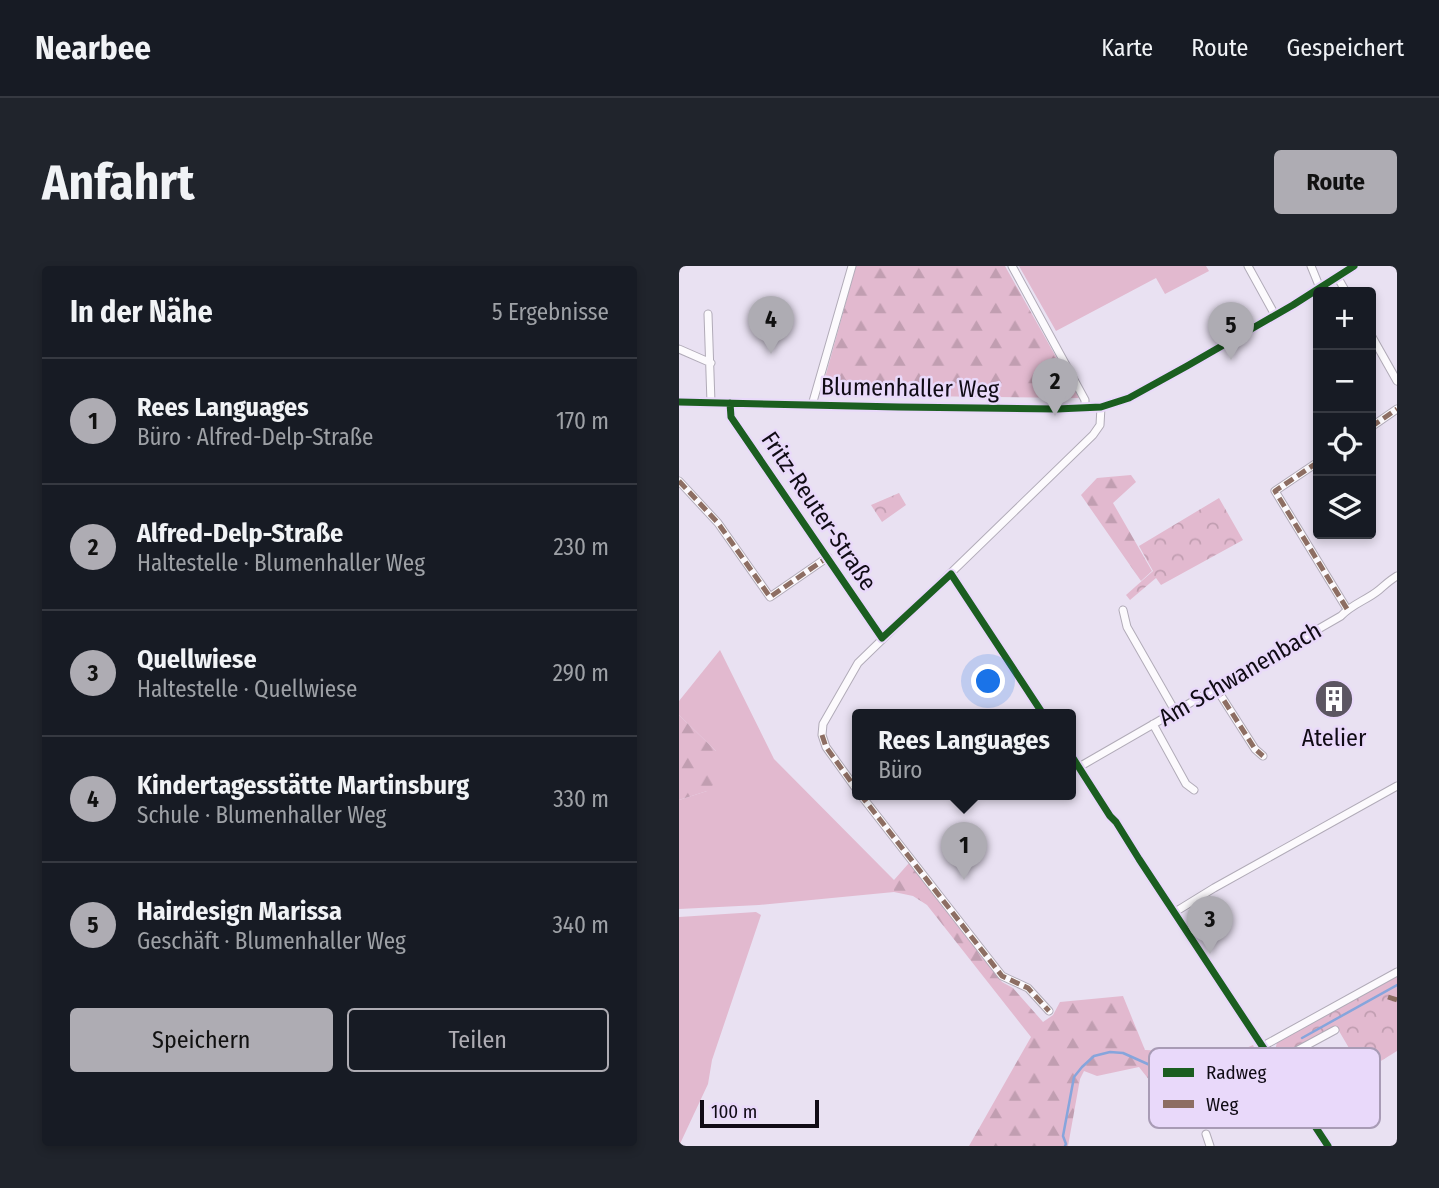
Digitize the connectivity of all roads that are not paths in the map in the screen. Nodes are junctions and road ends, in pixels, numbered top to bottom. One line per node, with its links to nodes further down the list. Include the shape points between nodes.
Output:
1 (852, 266): 20 (street)
2 (1012, 266): 22 (street, via 1085,400)
3 (1248, 266): 12 (street)
4 (1311, 266): 7 (street)
5 (1354, 266): 6 (street, Blumenhaller Weg)
6 (1338, 278): 8 (street, Blumenhaller Weg); 9 (street)
7 (1320, 287)
8 (1322, 287)
9 (1343, 287)
10 (1313, 292): 12 (street, Blumenhaller Weg)
11 (708, 314): 15 (street)
12 (1275, 315): 21 (street, Blumenhaller Weg, via 1145,389)
13 (1376, 344): 16 (street)
14 (679, 349): 15 (street)
15 (711, 363): 18 (street)
16 (1397, 381)
17 (679, 402): 18 (street, Blumenhaller Weg)
18 (711, 402): 19 (street, Blumenhaller Weg)
19 (730, 403): 20 (street, Blumenhaller Weg); 27 (street, Fritz-Reuter-Straße, via 731,417)
20 (813, 405): 22 (street, Blumenhaller Weg)
21 (1101, 407): 22 (street, Blumenhaller Weg); 28 (street, via 1100,425 1093,435)
22 (1085, 408)
23 (1397, 409): 24 (street)
24 (1376, 424)
25 (1313, 465): 30 (street, via 1275,491)
26 (679, 481): 27 (street, via 718,523 770,597)
27 (828, 557): 32 (street, Fritz-Reuter-Straße)
28 (951, 574): 32 (street); 34 (street)
29 (1397, 576): 30 (street, Am Schwanenbach)
30 (1347, 609): 33 (street, Am Schwanenbach)
31 (1123, 610): 35 (street, via 1127,628)
32 (882, 638): 40 (street, via 858,663 823,724 826,747)
33 (1216, 688): 35 (street, Am Schwanenbach); 37 (street)
34 (1040, 709)
35 (1175, 711): 36 (street, Am Schwanenbach)
36 (1153, 724): 39 (street, Am Schwanenbach); 42 (street, via 1186,784)
37 (1263, 756)
38 (1076, 762): 39 (street)
39 (1079, 767): 44 (street)
40 (852, 782)
41 (1397, 786): 44 (street)
42 (1194, 790)
43 (865, 800): 46 (street, via 1002,976 1028,988)
44 (1175, 912): 48 (street)
45 (1397, 972): 48 (street)
46 (1049, 1011)
47 (1335, 1030): 49 (street)
48 (1263, 1046)
49 (1302, 1048)
50 (1316, 1128): 53 (street)
51 (1206, 1134): 52 (street)
52 (1210, 1146)
53 (1328, 1146)

